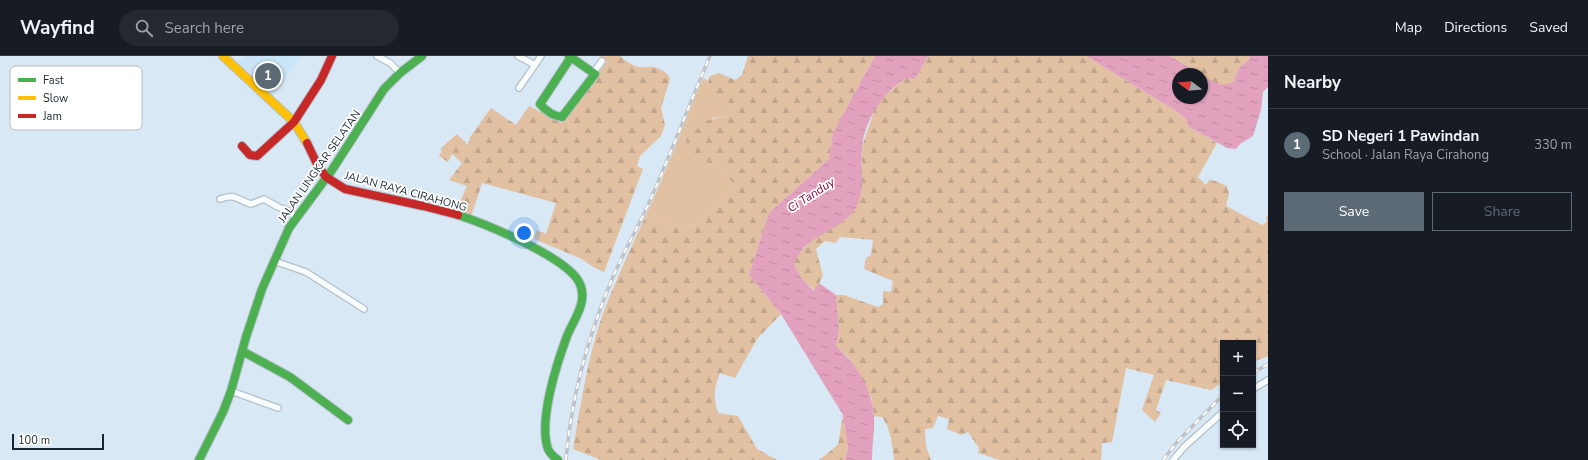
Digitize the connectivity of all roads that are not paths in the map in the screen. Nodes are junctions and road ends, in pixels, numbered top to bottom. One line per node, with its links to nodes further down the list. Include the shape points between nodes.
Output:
1 (223, 56): 13 (street, JALAN RAYA CIRAHONG)
2 (332, 56): 13 (street, via 321,80)
3 (377, 56): 10 (street, via 390,63)
4 (422, 56): 10 (street, JALAN LINGKAR SELATAN)
5 (518, 56): 9 (street)
6 (541, 56): 9 (street)
7 (570, 56): 11 (street); 11 (street, via 540,106 562,117 595,74)
8 (602, 61): 11 (street)
9 (535, 65): 12 (street)
10 (400, 73): 15 (street, JALAN LINGKAR SELATAN, via 384,89)
11 (593, 73)
12 (519, 88)
13 (294, 122): 14 (street, via 257,156 250,155); 15 (street, JALAN RAYA CIRAHONG, via 303,133 319,167)
14 (242, 146)
15 (327, 177): 17 (street, JALAN LINGKAR SELATAN); 28 (street, JALAN RAYA CIRAHONG, via 345,189 412,203 470,220 550,256 576,277 581,285 582,301 559,360 545,432 548,450)
16 (220, 200): 17 (street, via 233,196 254,204 264,199)
17 (296, 218): 18 (street, JALAN LINGKAR SELATAN)
18 (274, 261): 19 (street, via 306,272); 20 (street, JALAN LINGKAR SELATAN)
19 (364, 309)
20 (242, 351): 23 (street, JALAN LINGKAR SELATAN); 26 (street, via 286,374)
21 (1268, 380): 22 (street)
22 (1256, 387)
23 (231, 391): 24 (street); 27 (street, JALAN LINGKAR SELATAN)
24 (278, 408)
25 (1220, 415): 29 (street)
26 (348, 420)
27 (202, 459)
28 (558, 460)
29 (1173, 460)

